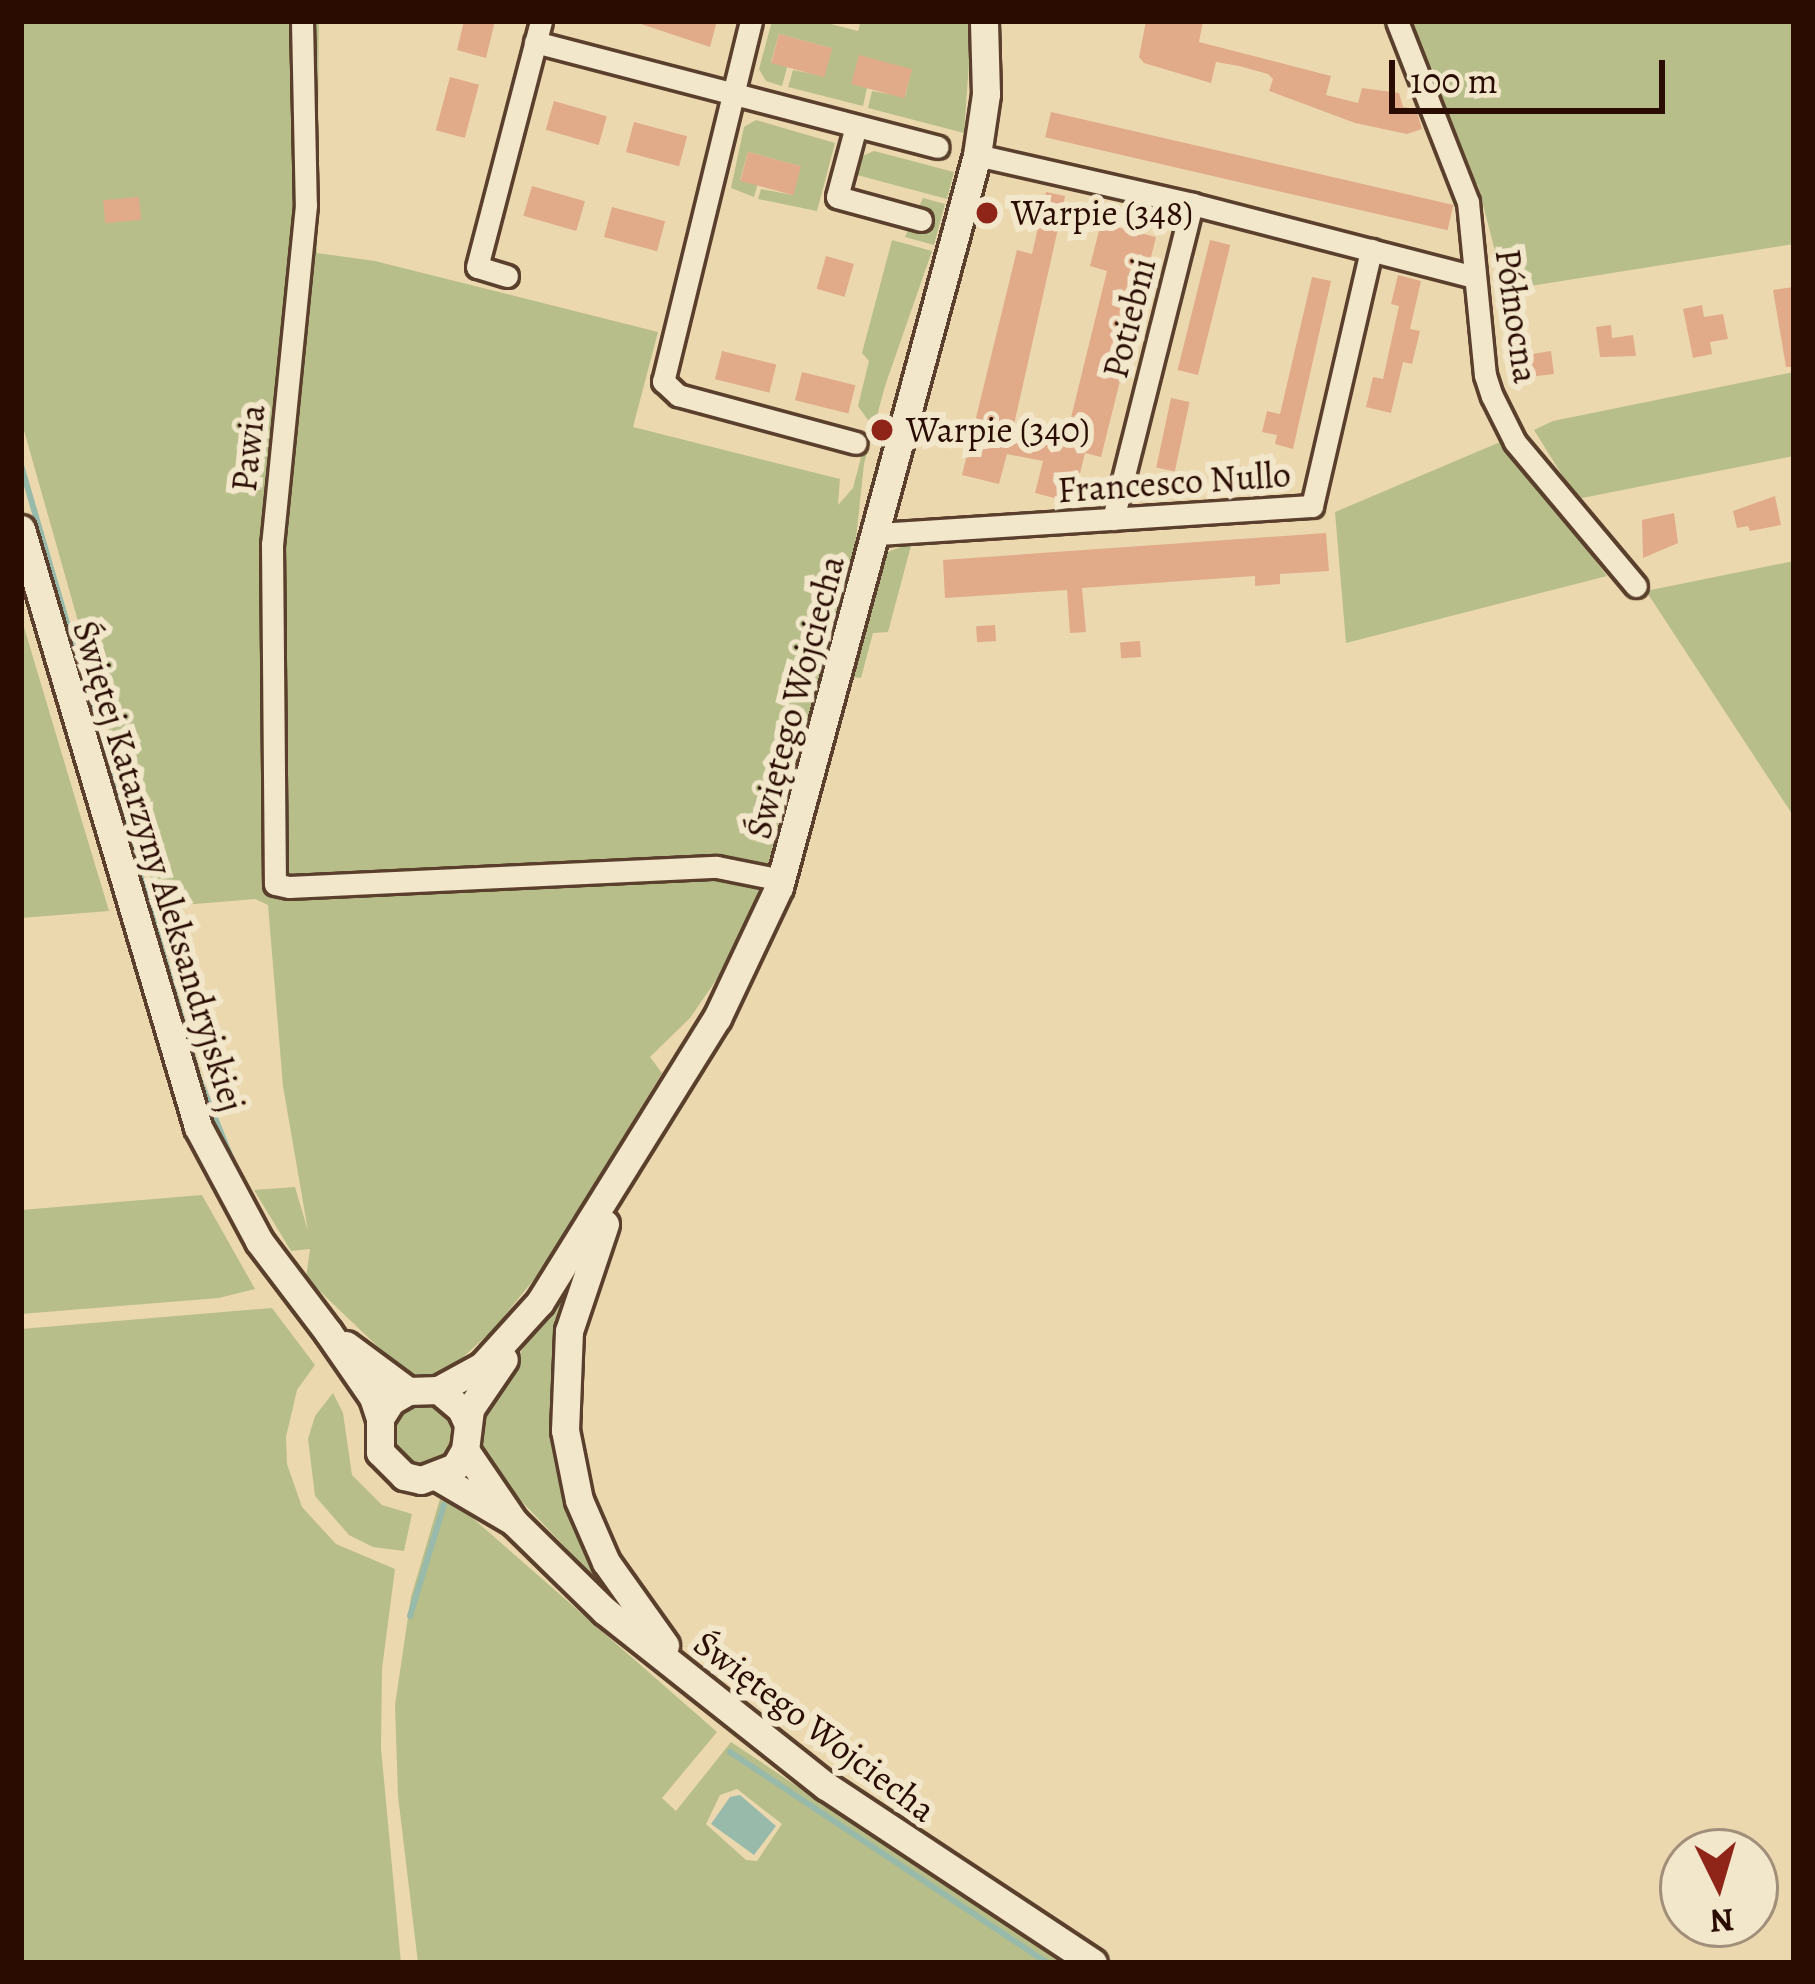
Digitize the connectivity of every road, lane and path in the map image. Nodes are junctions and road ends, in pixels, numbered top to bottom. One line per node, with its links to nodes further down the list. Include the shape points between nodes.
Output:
1 (302, 21): 20 (street, Pawia, via 307,206 272,544 275,884 717,867)
2 (752, 21): 6 (street)
3 (984, 21): 9 (street, Świętego Wojciecha)
4 (1397, 21): 14 (street, Północna, via 1468,202)
5 (538, 31): 6 (street); 13 (street, via 476,267)
6 (734, 94): 7 (street); 15 (street, via 663,381 678,395)
7 (856, 126): 8 (street); 11 (street, via 837,197)
8 (938, 147)
9 (977, 155): 10 (street); 18 (street, Świętego Wojciecha)
10 (1192, 204): 12 (street); 16 (street, Potiebni)
11 (921, 220)
12 (1371, 250): 14 (street); 16 (street, Francesco Nullo, via 1312,506)
13 (507, 276)
14 (1474, 277): 19 (street, Północna, via 1485,375 1509,431)
15 (856, 443)
16 (1114, 519): 18 (street, Francesco Nullo)
17 (21, 529): 22 (street, Świętej Katarzyny Aleksandryjskiej, via 198,1127 259,1241)
18 (877, 534): 20 (street, Świętego Wojciecha)
19 (1636, 586)
20 (782, 880): 21 (street, Świętego Wojciecha, via 731,991)
21 (624, 1168): 23 (street, Świętego Wojciecha); 30 (street, via 569,1331 565,1430 579,1500 606,1562)
22 (328, 1332): 25 (street, Świętej Katarzyny Aleksandryjskiej); 26 (street, Świętej Katarzyny Aleksandryjskiej)
23 (517, 1332): 24 (street, Świętego Wojciecha, via 482,1366); 27 (street, Świętego Wojciecha)
24 (438, 1390): 25 (street); 27 (street, via 461,1409)
25 (408, 1391): 26 (street)
26 (380, 1418): 28 (street, via 376,1435 389,1466 404,1476)
27 (466, 1436): 28 (street, via 455,1467); 29 (street, Świętego Wojciecha)
28 (438, 1477): 29 (street, Świętego Wojciecha)
29 (514, 1522): 30 (street, Świętego Wojciecha, via 604,1611)
30 (686, 1676): 31 (street, Świętego Wojciecha, via 826,1786)
31 (1093, 1963)

